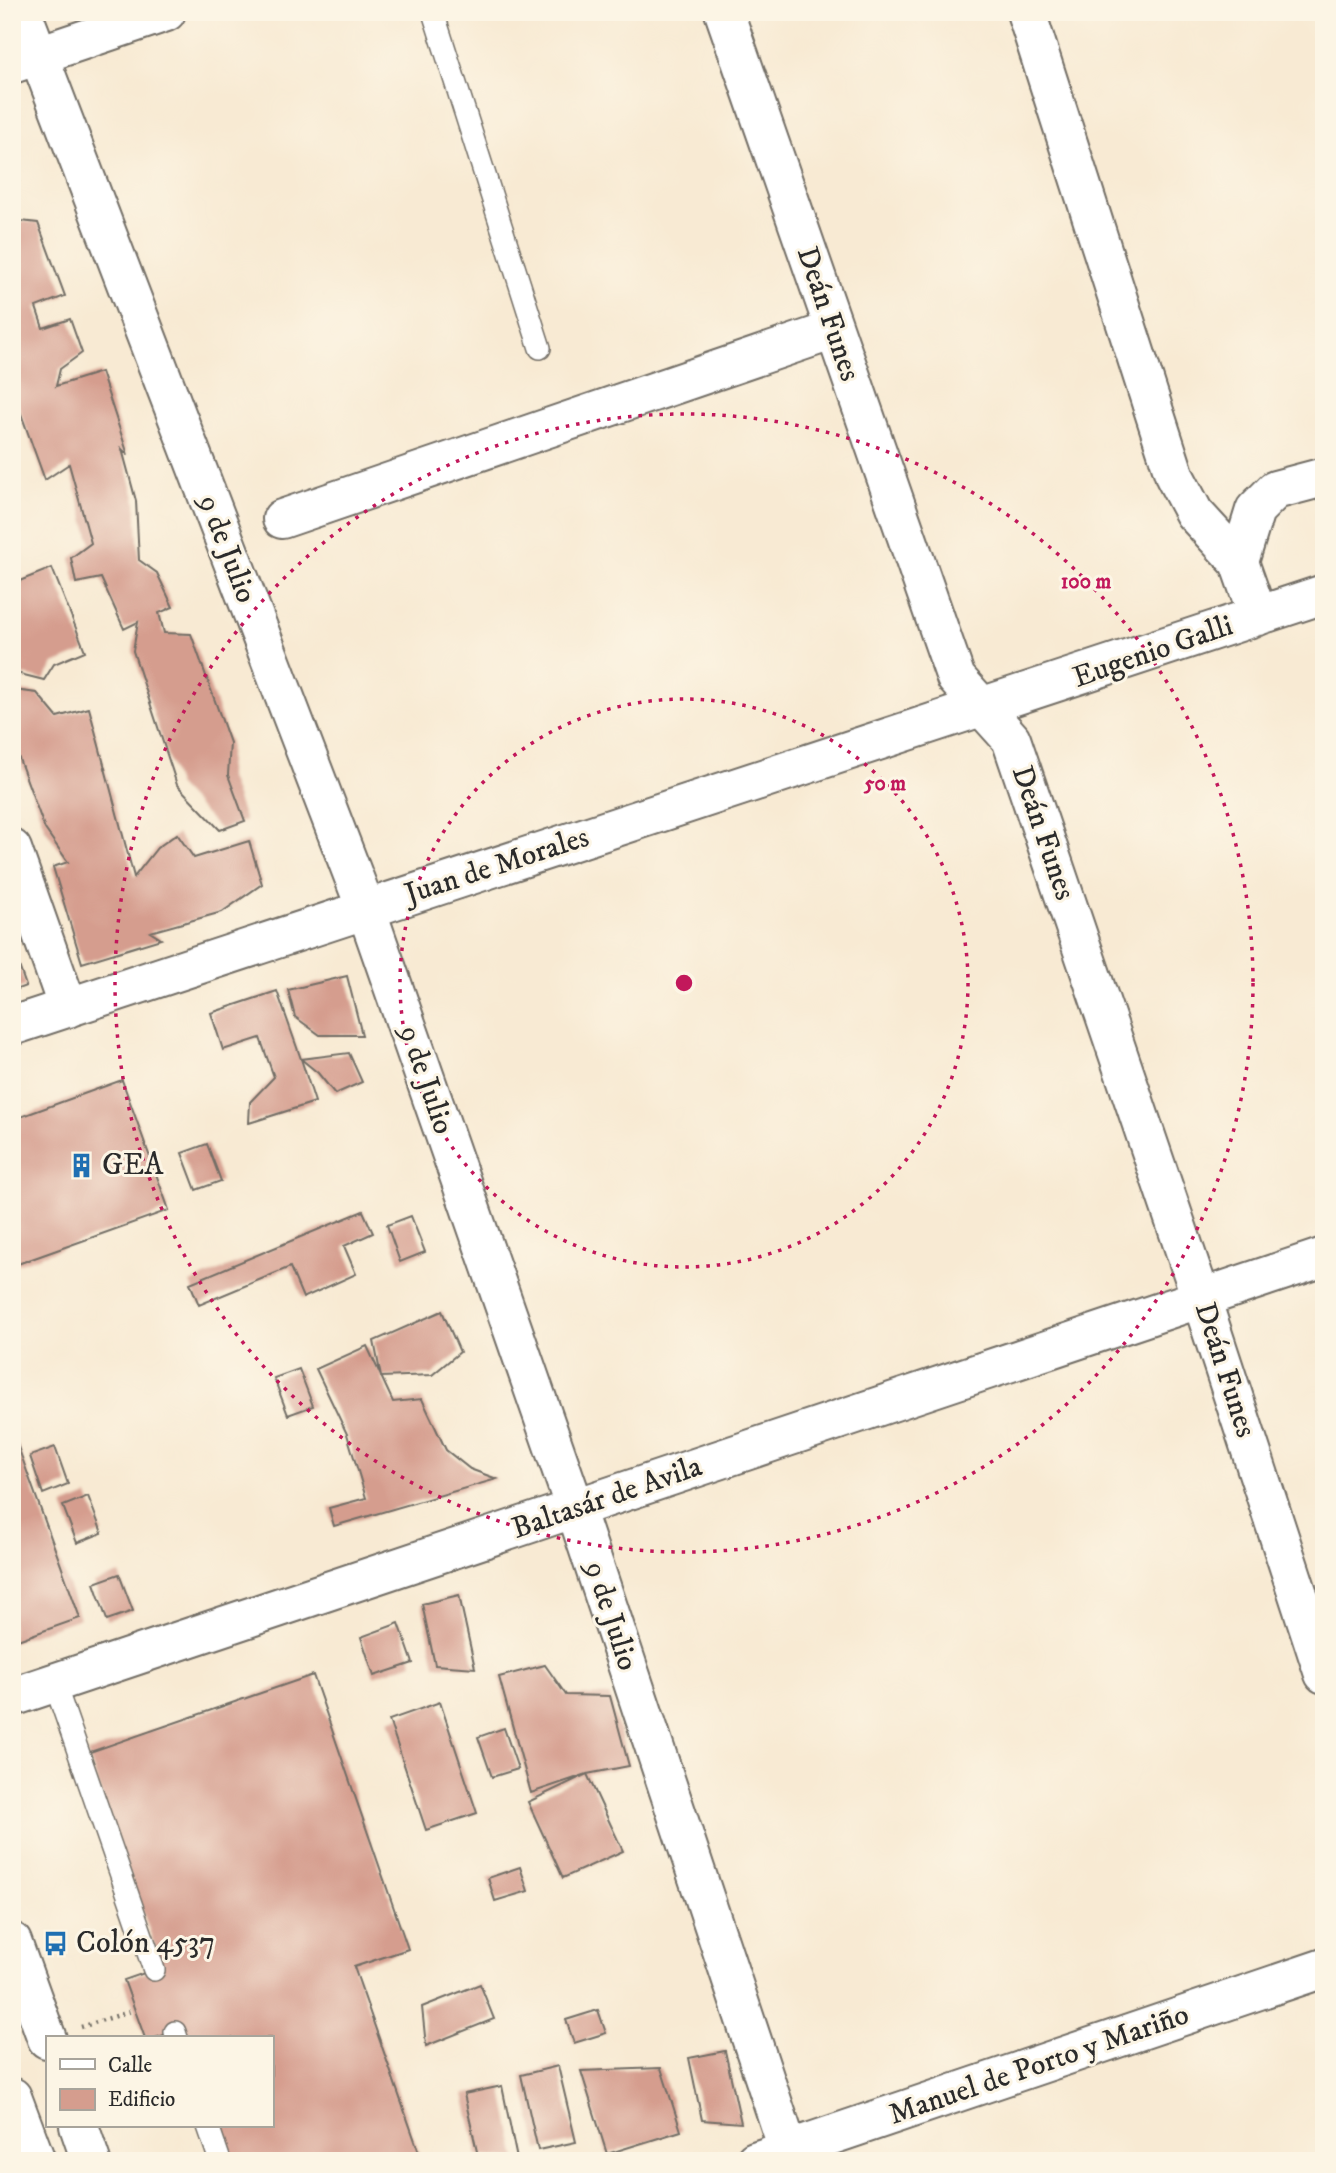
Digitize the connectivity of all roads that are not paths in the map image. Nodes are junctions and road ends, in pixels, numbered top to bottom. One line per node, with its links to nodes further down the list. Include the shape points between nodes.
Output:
1 (22, 12): 6 (street, 9 de Julio)
2 (166, 12): 6 (street)
3 (433, 12): 8 (lane)
4 (1026, 12): 11 (street, via 1175,477 1194,513)
5 (732, 14): 7 (street, Deán Funes)
6 (25, 59): 16 (street, 9 de Julio)
7 (834, 330): 10 (street); 14 (street, Deán Funes, via 956,678)
8 (540, 348)
9 (1324, 477): 11 (street, via 1275,490 1261,503)
10 (282, 519)
11 (1239, 562): 13 (street)
12 (1324, 594): 13 (street, Eugenio Galli)
13 (1258, 616): 14 (street, Eugenio Galli)
14 (983, 709): 16 (street, Juan de Morales); 20 (street, Deán Funes, via 1011,739)
15 (12, 849): 17 (street)
16 (366, 909): 17 (street, Juan de Morales); 21 (street, 9 de Julio)
17 (68, 1008): 18 (street, Juan de Morales)
18 (12, 1026)
19 (1324, 1257): 20 (street, Baltasár de Avila)
20 (1201, 1298): 21 (street, Baltasár de Avila); 22 (street, Deán Funes)
21 (575, 1508): 23 (street, Baltasár de Avila); 32 (street, 9 de Julio)
22 (1324, 1674)
23 (54, 1682): 24 (street, Baltasár de Avila); 27 (lane)
24 (12, 1696)
25 (12, 1942): 28 (street)
26 (1324, 1968): 32 (street, Manuel de Porto y Mariño)
27 (154, 1970)
28 (60, 2035)
29 (12, 2097): 33 (street)
30 (80, 2128): 34 (street)
31 (209, 2128): 35 (lane)
32 (778, 2157)
33 (36, 2161)
34 (91, 2161)
35 (220, 2161)

